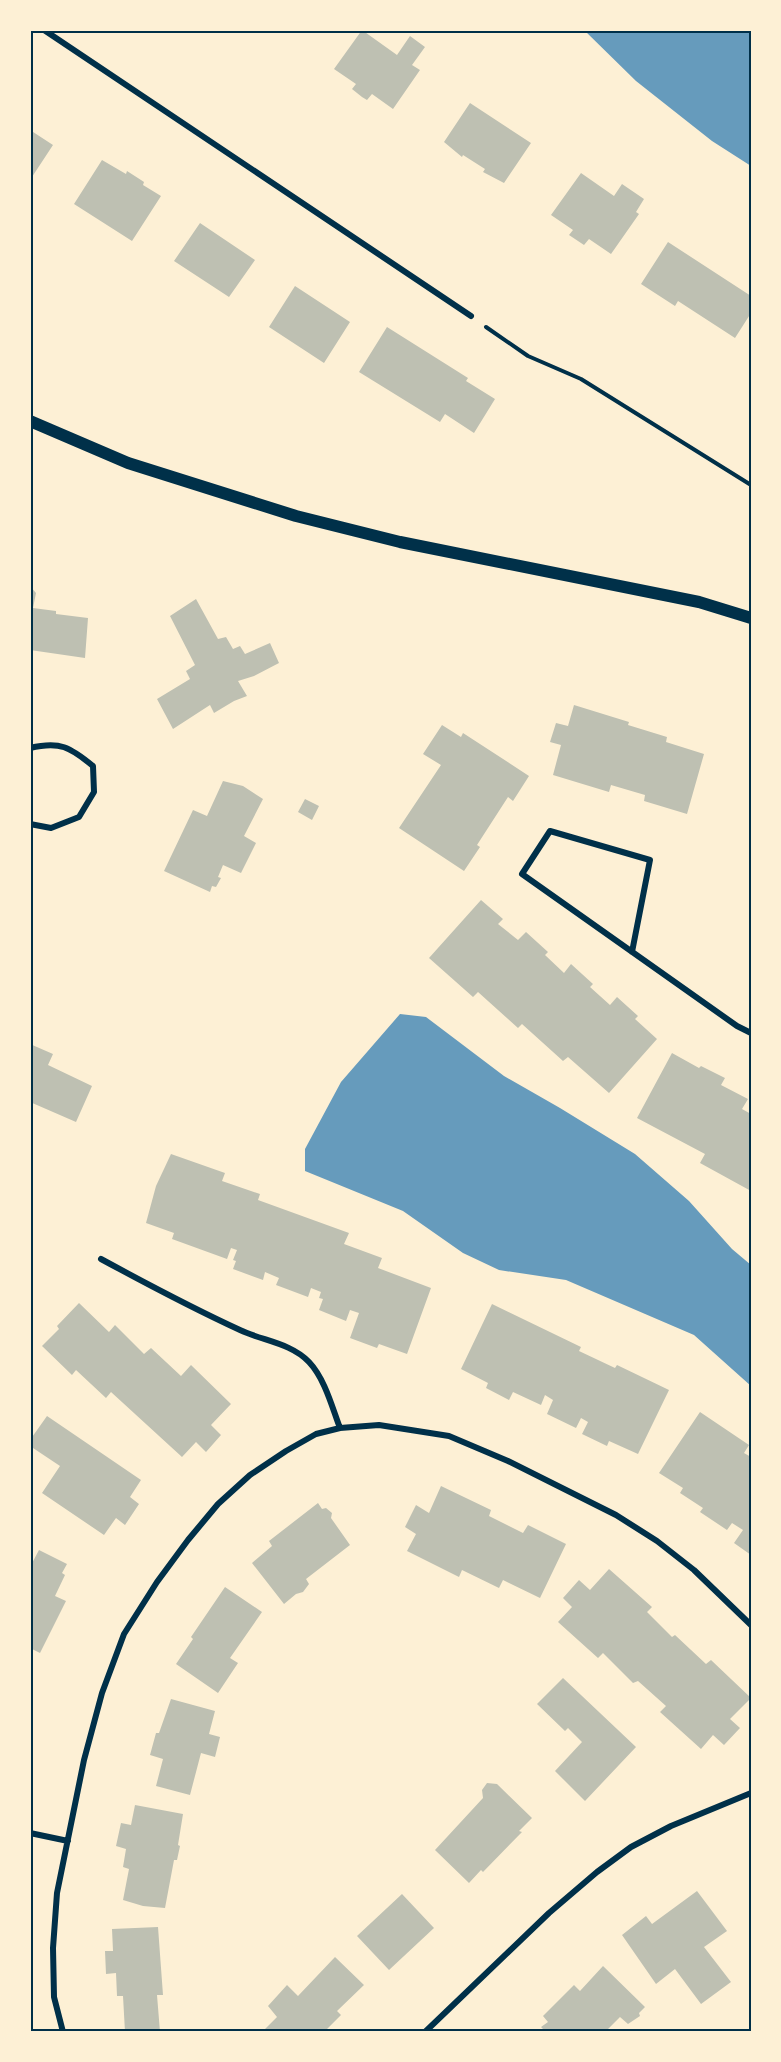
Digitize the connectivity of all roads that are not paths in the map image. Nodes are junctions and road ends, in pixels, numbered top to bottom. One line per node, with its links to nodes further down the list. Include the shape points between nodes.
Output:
1 (44, 30): 2 (street)
2 (471, 316)
3 (30, 421): 4 (main road, via 128,463 296,516 400,542 699,602)
4 (751, 618)
5 (30, 748): 6 (street, via 48,744 73,749 93,766 94,792 79,817 51,828)
6 (30, 824)
7 (632, 952): 7 (street, via 522,874 550,831 650,860); 8 (street)
8 (751, 1033)
9 (102, 1259): 10 (street, via 246,1333 293,1348 315,1371)
10 (340, 1428): 11 (street, via 380,1425 448,1436 508,1461 616,1515 657,1541 694,1570); 14 (street, via 316,1434 250,1475 218,1504 157,1582 124,1634 102,1693)
11 (751, 1625)
12 (751, 1793): 16 (street, via 671,1826 614,1859 549,1913)
13 (30, 1833): 14 (street)
14 (68, 1841): 15 (street, via 57,1893 53,1948 54,1997)
15 (63, 2032)
16 (425, 2032)

